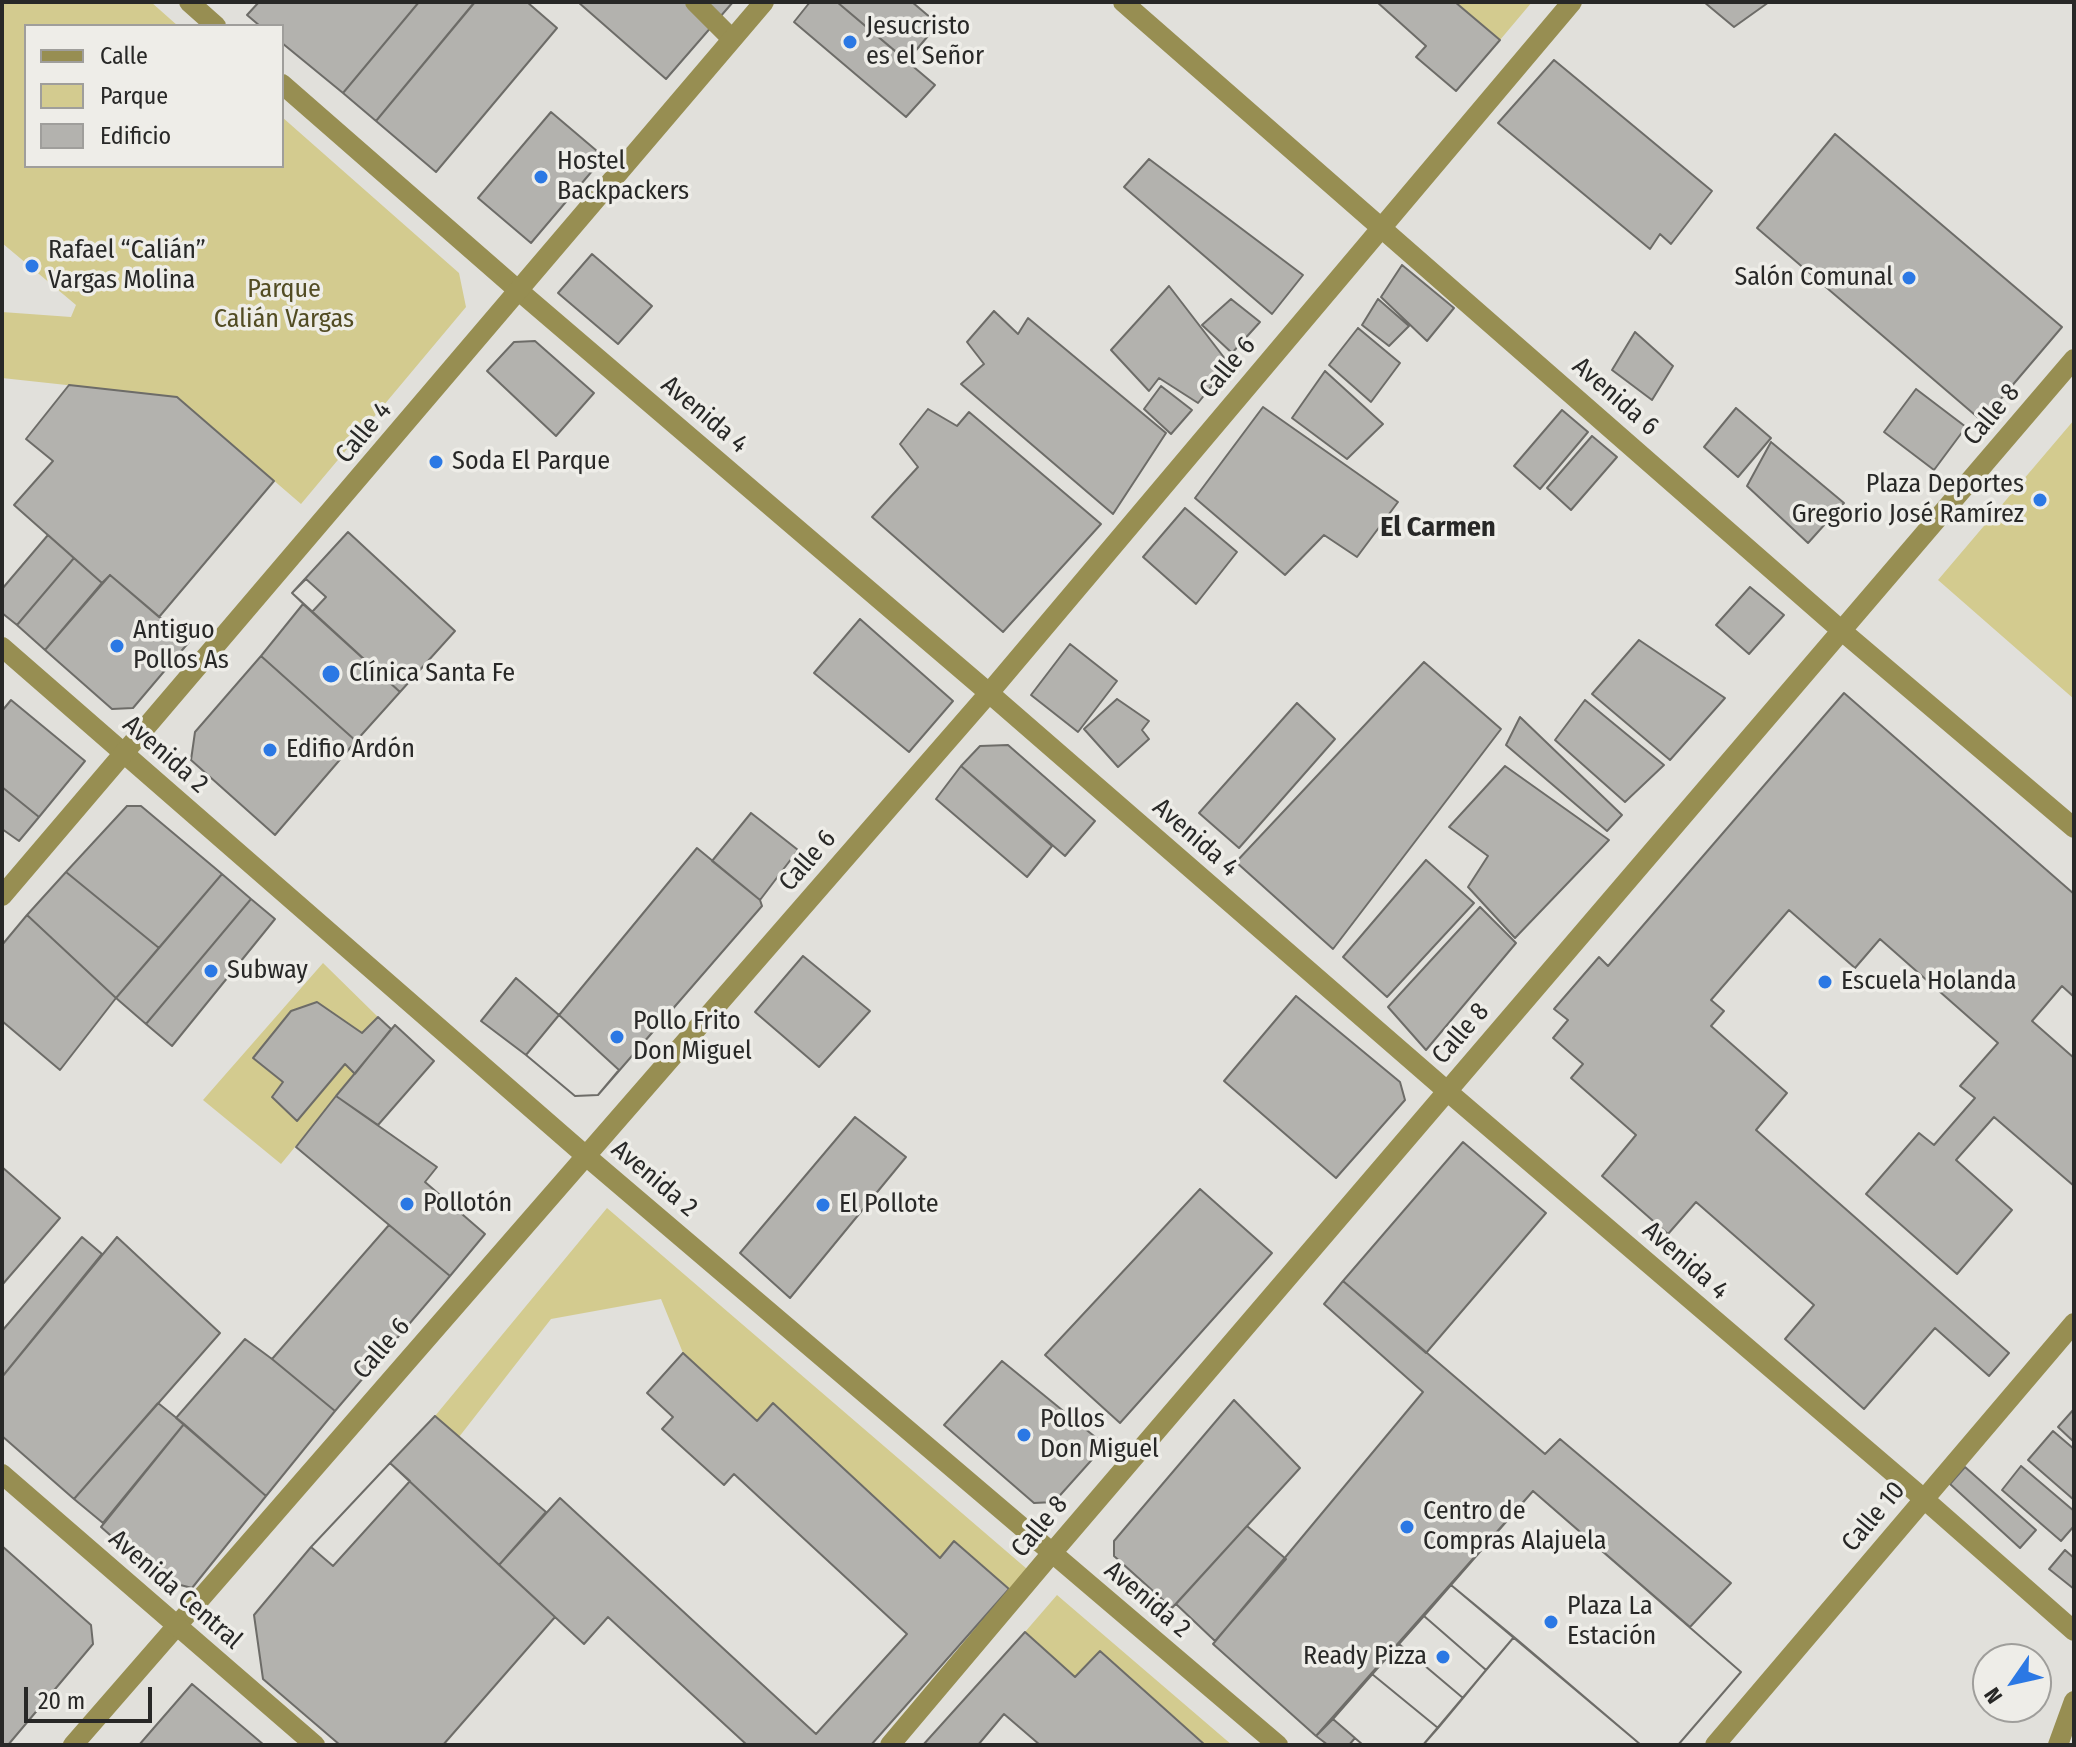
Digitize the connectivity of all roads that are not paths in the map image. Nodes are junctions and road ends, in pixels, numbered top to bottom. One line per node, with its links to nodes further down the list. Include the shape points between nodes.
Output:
1 (189, 2): 6 (street)
2 (695, 2): 7 (street)
3 (764, 2): 7 (street, Calle 4)
4 (1123, 2): 9 (street, Avenida 6)
5 (1572, 2): 9 (street, Calle 6)
6 (214, 24)
7 (732, 39): 10 (street, Calle 4)
8 (284, 86): 10 (street, Avenida 4)
9 (1382, 227): 12 (street, Avenida 6); 14 (street, Calle 6)
10 (519, 291): 14 (street, Avenida 4); 15 (street, Calle 4)
11 (2074, 359): 12 (street, Calle 8)
12 (1842, 631): 16 (street, Avenida 6); 18 (street, Calle 8)
13 (2, 647): 15 (street, Avenida 2)
14 (989, 693): 18 (street, Avenida 4); 19 (street, Calle 6)
15 (124, 754): 17 (street, Calle 4); 19 (street, Avenida 2)
16 (2074, 828)
17 (2, 896)
18 (1447, 1091): 22 (street, Avenida 4); 23 (street, Calle 8)
19 (586, 1156): 23 (street, Avenida 2); 24 (street, Calle 6)
20 (2074, 1323): 22 (street, Calle 10)
21 (2, 1474): 24 (street, Avenida Central)
22 (1924, 1499): 25 (street, Avenida 4); 31 (street, Calle 10)
23 (1052, 1553): 29 (street, Calle 8); 30 (street, Avenida 2)
24 (176, 1625): 27 (street, Calle 6); 28 (street, Avenida Central)
25 (2074, 1631)
26 (2074, 1701): 32 (street)
27 (73, 1745)
28 (315, 1745)
29 (890, 1745)
30 (1278, 1745)
31 (1715, 1745)
32 (2058, 1745)

